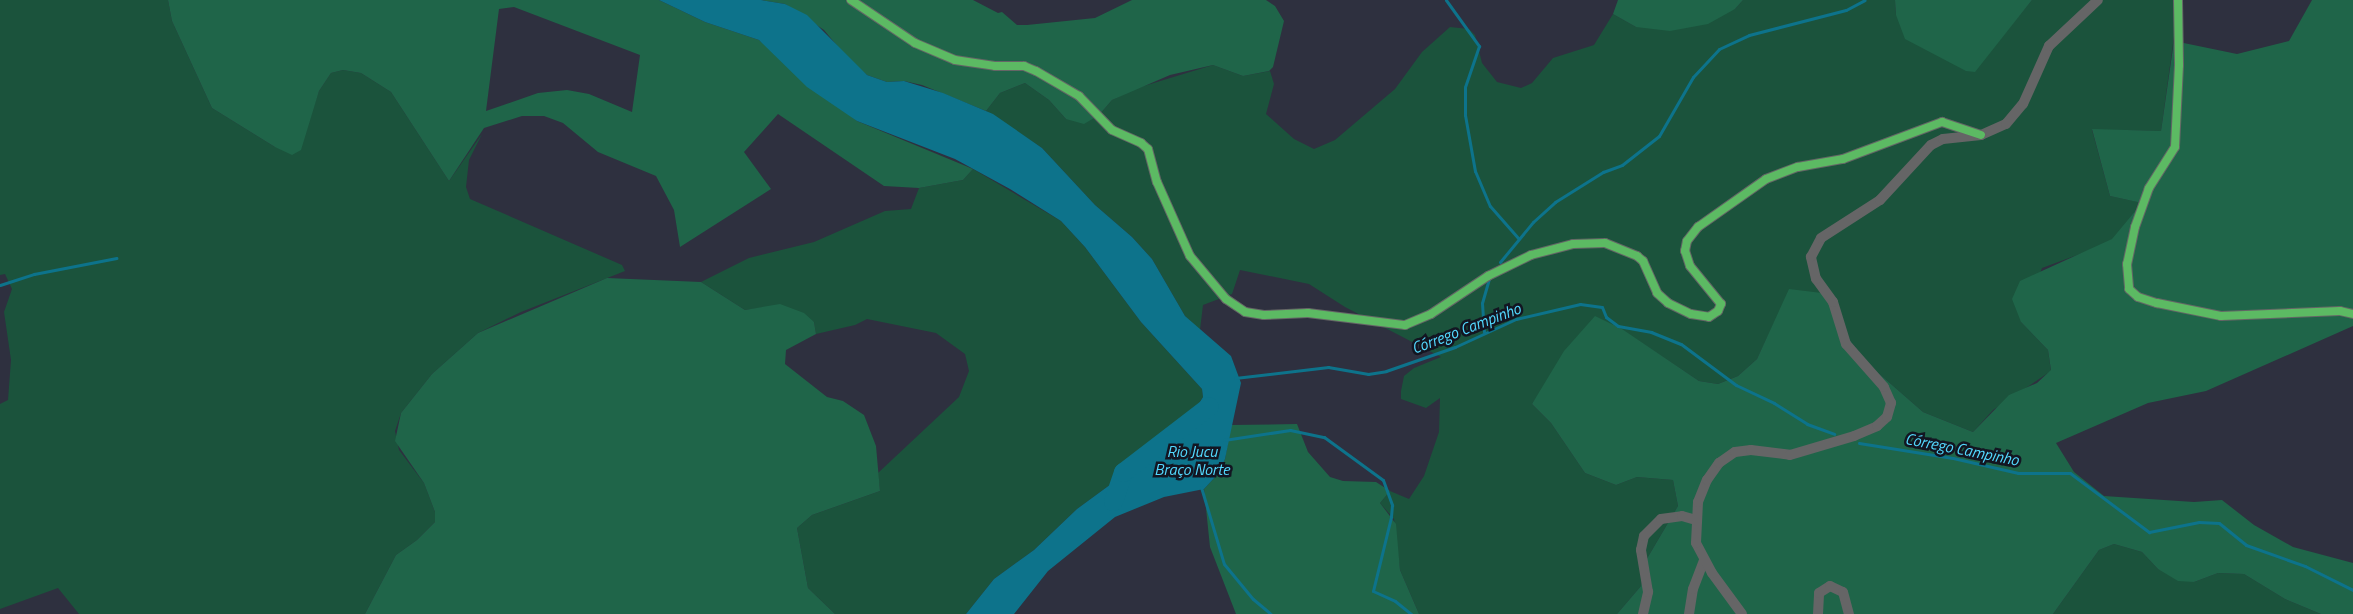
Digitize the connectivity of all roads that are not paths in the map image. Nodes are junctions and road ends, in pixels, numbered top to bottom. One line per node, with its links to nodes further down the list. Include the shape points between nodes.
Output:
1 (851, 0): 4 (street, via 916,43 955,60 995,66 1024,66 1079,96 1112,130 1141,142 1148,149 1157,182 1190,256 1226,300 1245,312 1264,315 1308,313 1405,325 1431,314 1488,276 1530,255 1573,244 1605,243 1637,256 1657,293 1668,303 1691,314 1709,317 1718,311 1721,304 1690,266 1685,251 1687,241 1698,227 1766,179 1798,167 1843,159 1942,122)
2 (2098, 0): 4 (street, via 2049,46 2023,104 2006,124)
3 (2178, 0): 5 (street, via 2175,147 2149,188 2134,227 2127,264 2130,289 2138,297 2157,303 2221,316 2340,311)
4 (1981, 135): 6 (street, via 1943,139 1931,145 1880,200 1821,238 1811,257 1816,279 1833,302 1841,320 1846,344 1884,387 1891,403 1887,417 1877,426 1813,451 1790,455 1750,450 1735,452 1719,462 1707,480 1698,502)
5 (2353, 314)
6 (1696, 520): 7 (street, via 1696,543); 8 (street, via 1682,516 1661,519 1644,536 1641,550 1648,592)
7 (1704, 560): 9 (street, via 1695,582); 10 (street)
8 (1643, 614)
9 (1689, 614)
10 (1742, 614)
11 (1818, 614): 12 (street, via 1819,593 1830,586 1843,592)
12 (1849, 614)

